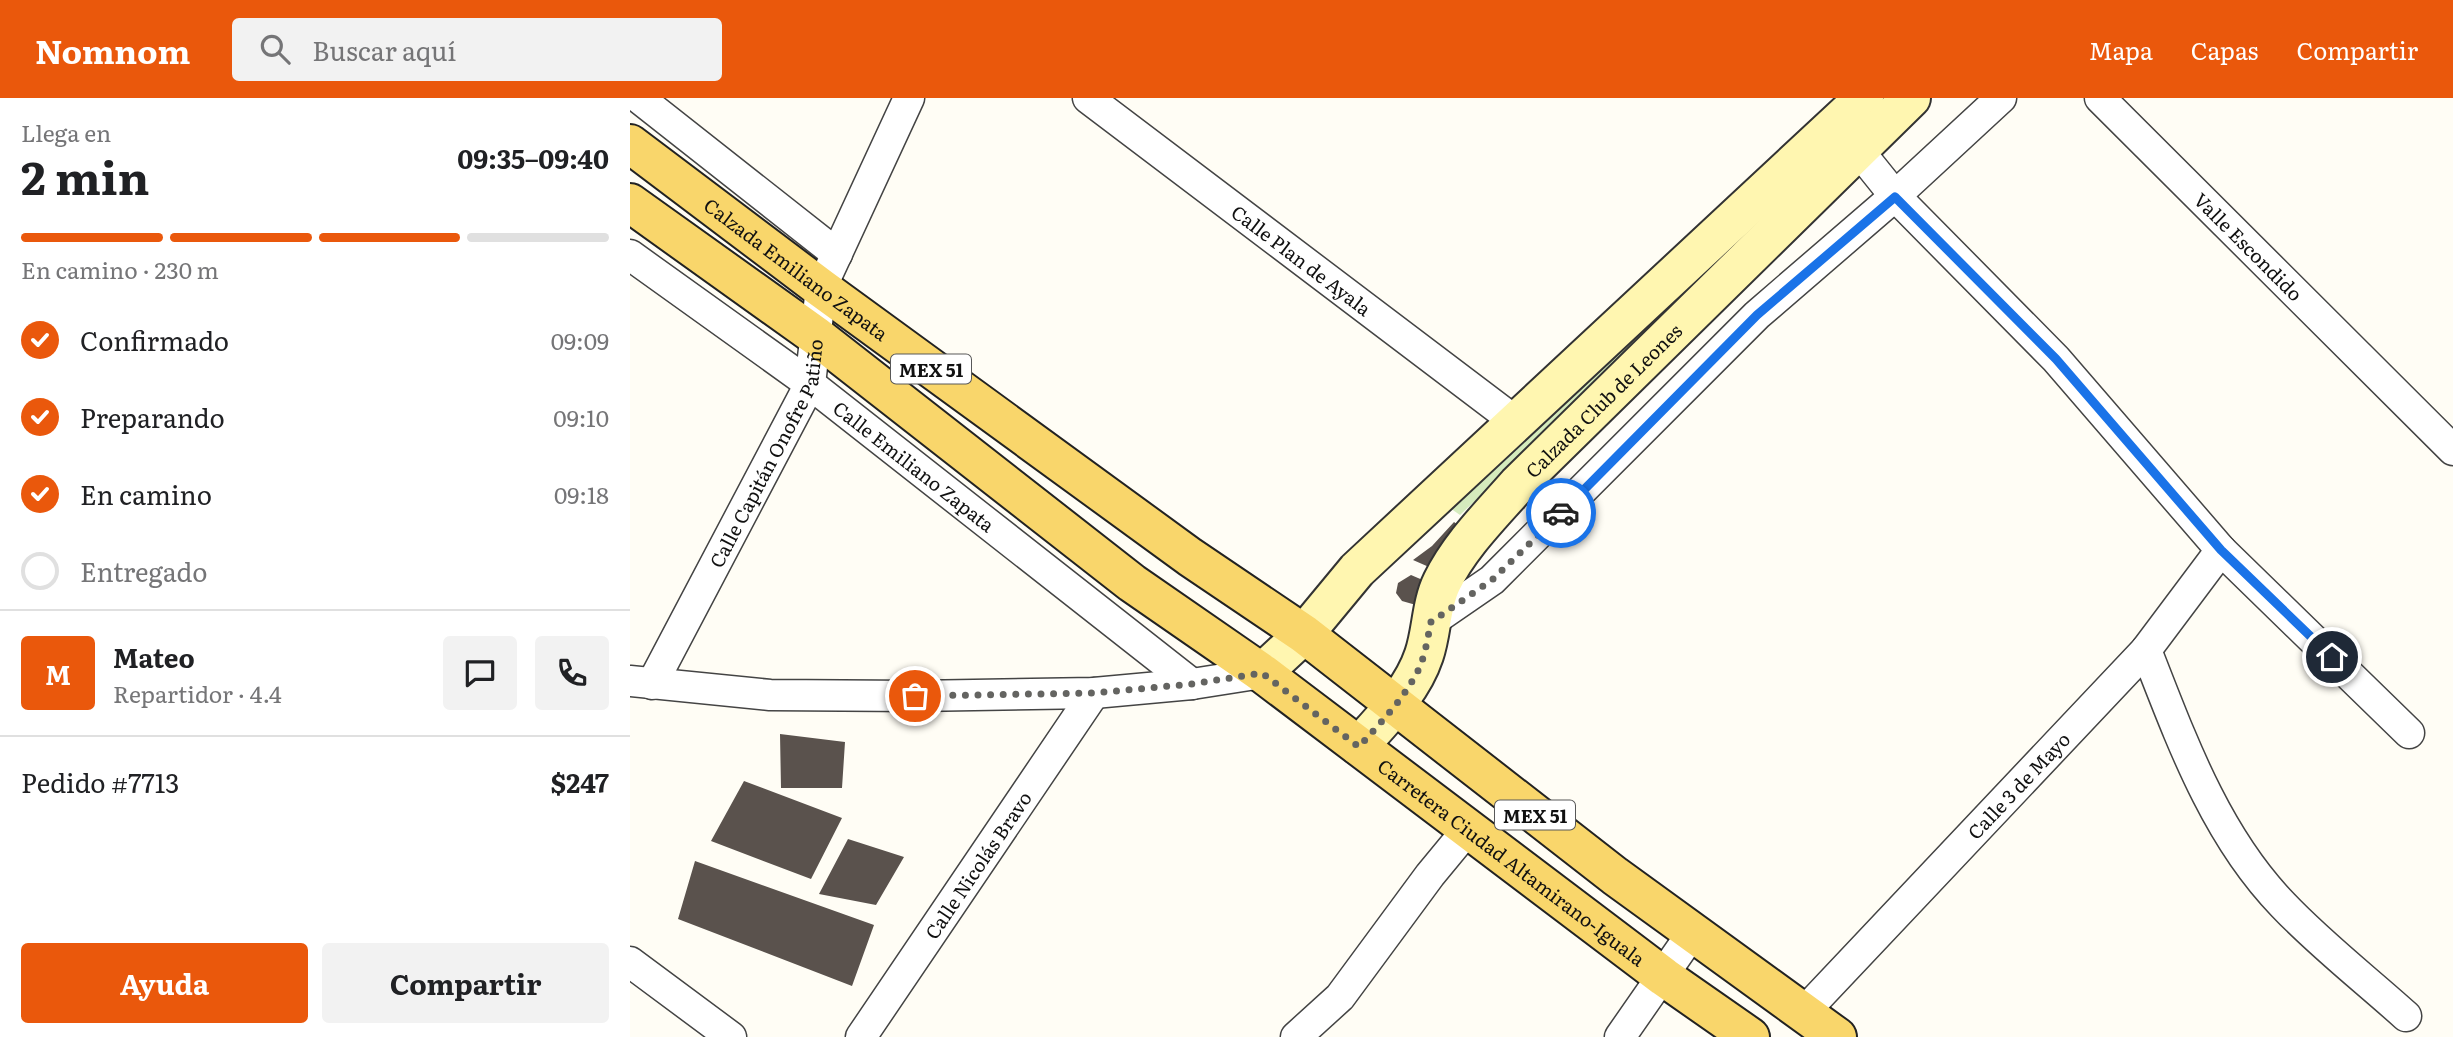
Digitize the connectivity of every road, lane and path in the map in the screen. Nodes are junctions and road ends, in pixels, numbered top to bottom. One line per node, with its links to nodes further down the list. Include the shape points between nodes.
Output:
1 (639, 98): 12 (street)
2 (909, 98): 12 (street, Calle Capitán Onofre Patiño)
3 (1088, 98): 17 (street, Calle Plan de Ayala)
4 (1864, 98): 8 (main road, Calzada Club de Leones)
5 (1911, 98): 8 (main road, Calzada Club de Leones)
6 (2001, 98): 10 (street)
7 (2100, 98): 18 (street, Valle Escondido)
8 (1847, 137): 10 (street); 17 (main road, Calzada Club de Leones); 20 (main road, Calzada Club de Leones, via 1728,279 1518,484 1469,540 1441,583)
9 (630, 144): 14 (main road, Calzada Emiliano Zapata / MEX 51)
10 (1895, 197): 19 (street, via 2056,359); 20 (street, via 1757,315 1492,580)
11 (630, 202): 15 (main road, MEX 51)
12 (837, 254): 14 (street, Calle Capitán Onofre Patiño)
13 (630, 255): 16 (street, Calle Emiliano Zapata)
14 (821, 288): 15 (street, Calle Capitán Onofre Patiño); 21 (main road, Calzada Emiliano Zapata / MEX 51)
15 (816, 336): 16 (street, Calle Capitán Onofre Patiño); 23 (main road, Carretera Ciudad Altamirano-Iguala / MEX 51, via 1132,583)
16 (810, 384): 24 (street, Calle Capitán Onofre Patiño); 25 (street, Calle Emiliano Zapata)
17 (1516, 422): 21 (main road, Calzada Club de Leones, via 1357,570)
18 (2453, 450)
19 (2221, 550): 22 (street, Calle 3 de Mayo); 28 (street)
20 (1431, 622): 27 (main road, Calzada Club de Leones, via 1416,675)
21 (1304, 634): 23 (main road, Calzada Club de Leones); 27 (main road, MEX 51)
22 (2146, 650): 34 (street, Calle 3 de Mayo); 35 (street, via 2194,771 2239,851 2282,905)
23 (1262, 673): 25 (street); 29 (main road, Carretera Ciudad Altamirano-Iguala / MEX 51)
24 (641, 682): 26 (street, via 770,695)
25 (1192, 684): 26 (street)
26 (1094, 693): 37 (street, Calle Nicolás Bravo)
27 (1394, 706): 29 (main road, Calzada Club de Leones); 31 (main road, MEX 51)
28 (2409, 733)
29 (1359, 747): 30 (main road, Carretera Ciudad Altamirano-Iguala / MEX 51)
30 (1468, 829): 33 (main road, Carretera Ciudad Altamirano-Iguala / MEX 51); 38 (street, via 1340,997)
31 (1693, 932): 33 (street); 34 (main road, MEX 51)
32 (630, 962): 36 (street)
33 (1664, 977): 39 (street); 40 (main road, Carretera Ciudad Altamirano-Iguala / MEX 51)
34 (1804, 1012): 41 (main road, MEX 51)
35 (2406, 1016)
36 (731, 1037)
37 (861, 1037)
38 (1296, 1037)
39 (1620, 1037)
40 (1750, 1037)
41 (1837, 1037)

